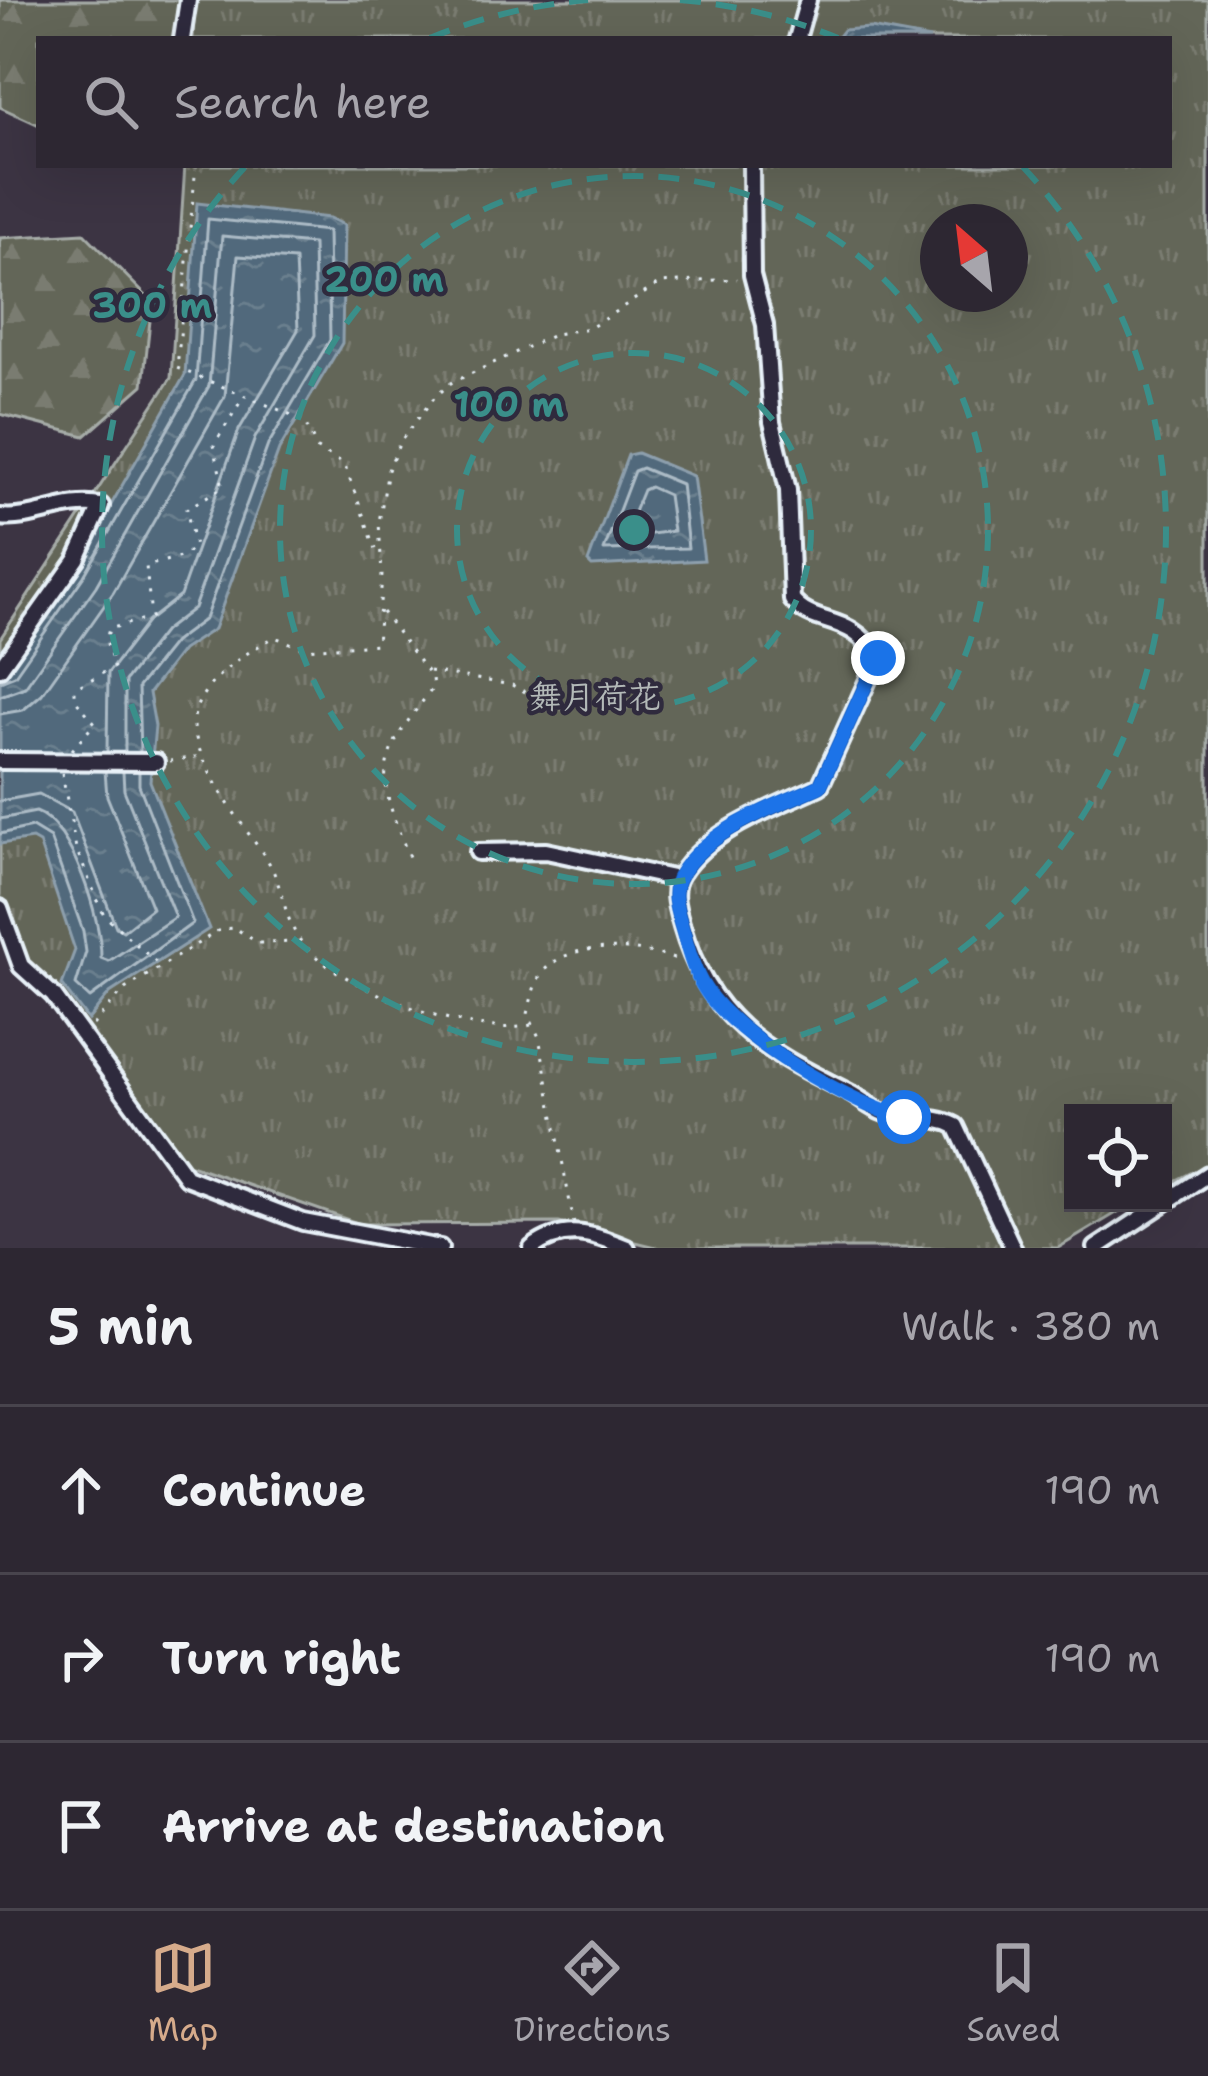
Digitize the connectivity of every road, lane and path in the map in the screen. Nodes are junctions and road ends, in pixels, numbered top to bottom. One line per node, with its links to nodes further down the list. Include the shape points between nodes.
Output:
1 (188, 0): 3 (street)
2 (808, 0): 4 (street)
3 (182, 36)
4 (798, 36)
5 (196, 168): 8 (path, via 181,372)
6 (751, 168): 7 (street)
7 (752, 275): 10 (path, via 660,283 590,328 555,334 451,382 400,442 388,470); 21 (street, via 788,490 792,600 856,628 878,658 820,786 754,816 705,848)
8 (244, 396): 10 (path, via 304,420 316,449 344,464); 17 (path, via 214,445 224,487 187,508 195,546 146,566 151,617 109,629 114,667 74,694 94,727)
9 (0, 518): 12 (street, via 82,502 101,506 77,559)
10 (379, 552): 11 (path)
11 (381, 611): 13 (path); 15 (path, via 377,644 305,649 275,637 239,658 195,711)
12 (0, 668)
13 (427, 670): 14 (path, via 512,685); 20 (path, via 433,688 389,745 384,764)
14 (535, 698)
15 (204, 756): 18 (path); 23 (path, via 274,868)
16 (0, 761): 17 (street)
17 (62, 761): 18 (street); 24 (path, via 76,849 104,915)
18 (157, 762)
19 (478, 852): 21 (street, via 546,851)
20 (411, 862)
21 (677, 879): 25 (street)
22 (0, 908): 27 (street, via 21,966)
23 (301, 942): 24 (path, via 258,943 227,928); 26 (path, via 371,989 456,1024)
24 (159, 965): 27 (path, via 116,997)
25 (693, 967): 26 (path, via 636,947 564,958 535,987); 33 (street, via 721,1010 815,1078 882,1113 956,1126)
26 (531, 1025): 29 (path)
27 (84, 1036): 30 (street, via 186,1178 303,1222)
28 (1208, 1174): 34 (street)
29 (576, 1231): 31 (street); 32 (street)
30 (440, 1248)
31 (532, 1248)
32 (627, 1248)
33 (1013, 1248)
34 (1096, 1248)

